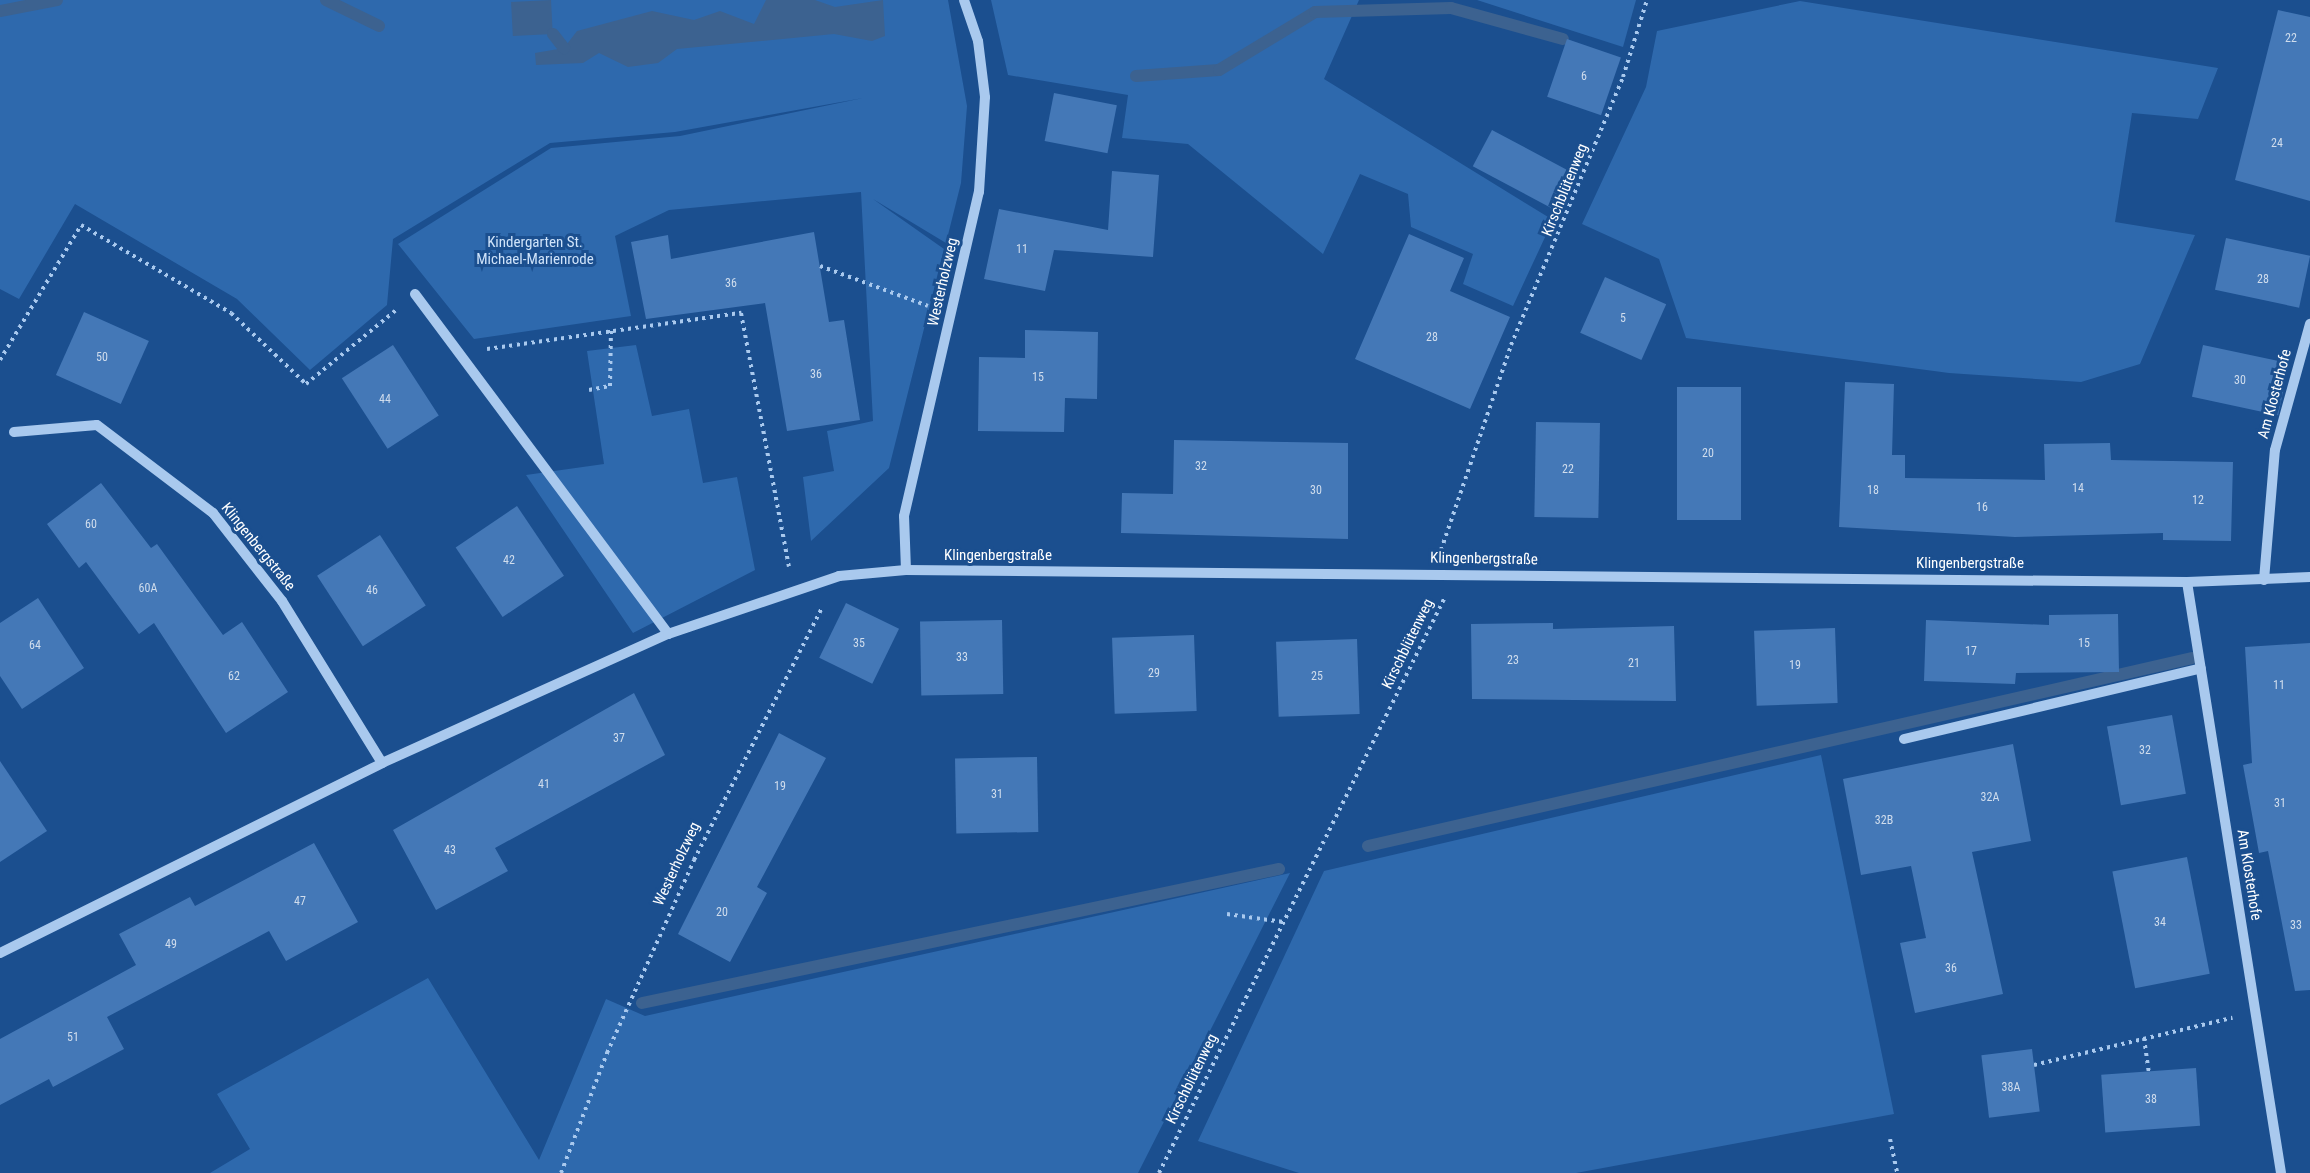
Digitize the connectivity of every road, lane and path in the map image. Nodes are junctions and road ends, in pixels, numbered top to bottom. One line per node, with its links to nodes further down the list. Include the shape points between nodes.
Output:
1 (964, 0): 5 (street, Westerholzweg, via 978,42 985,97 979,192)
2 (1647, 0): 13 (path, Kirschblütenweg, via 1623,77 1511,345 1441,549)
3 (820, 266): 5 (path)
4 (415, 294): 8 (street); 9 (path, via 306,384 231,313 81,225)
5 (951, 313): 12 (street, Westerholzweg, via 904,516)
6 (2310, 324): 16 (street, Am Klosterhofe, via 2275,450)
7 (611, 330): 8 (path); 10 (path, via 610,386); 18 (path, via 741,313)
8 (460, 353): 19 (street)
9 (0, 360)
10 (589, 390)
11 (14, 432): 22 (street, Klingenbergstraße, via 97,425 213,513 282,601)
12 (906, 570): 13 (street, Klingenbergstraße); 14 (street, Klingenbergstraße)
13 (1443, 573): 17 (street, Klingenbergstraße); 24 (path, Kirschblütenweg, via 1446,594)
14 (839, 576): 18 (street, Klingenbergstraße); 31 (path, Westerholzweg, via 694,860 607,1053)
15 (2310, 577): 16 (street, Klingenbergstraße)
16 (2264, 580): 17 (street, Klingenbergstraße)
17 (2187, 582): 20 (street, Am Klosterhofe)
18 (794, 587): 19 (street, Klingenbergstraße)
19 (668, 634): 22 (street, Klingenbergstraße)
20 (2201, 668): 21 (street); 26 (street, Am Klosterhofe)
21 (1904, 739)
22 (382, 763): 25 (street, Klingenbergstraße)
23 (1227, 914): 24 (path)
24 (1283, 922): 32 (path, Kirschblütenweg)
25 (0, 953)
26 (2256, 1012): 27 (path); 34 (street, Am Klosterhofe)
27 (2144, 1038): 28 (path); 29 (path)
28 (2034, 1065)
29 (2149, 1072)
30 (1890, 1139): 33 (path)
31 (561, 1173)
32 (1159, 1173)
33 (1897, 1173)
34 (2280, 1173)

